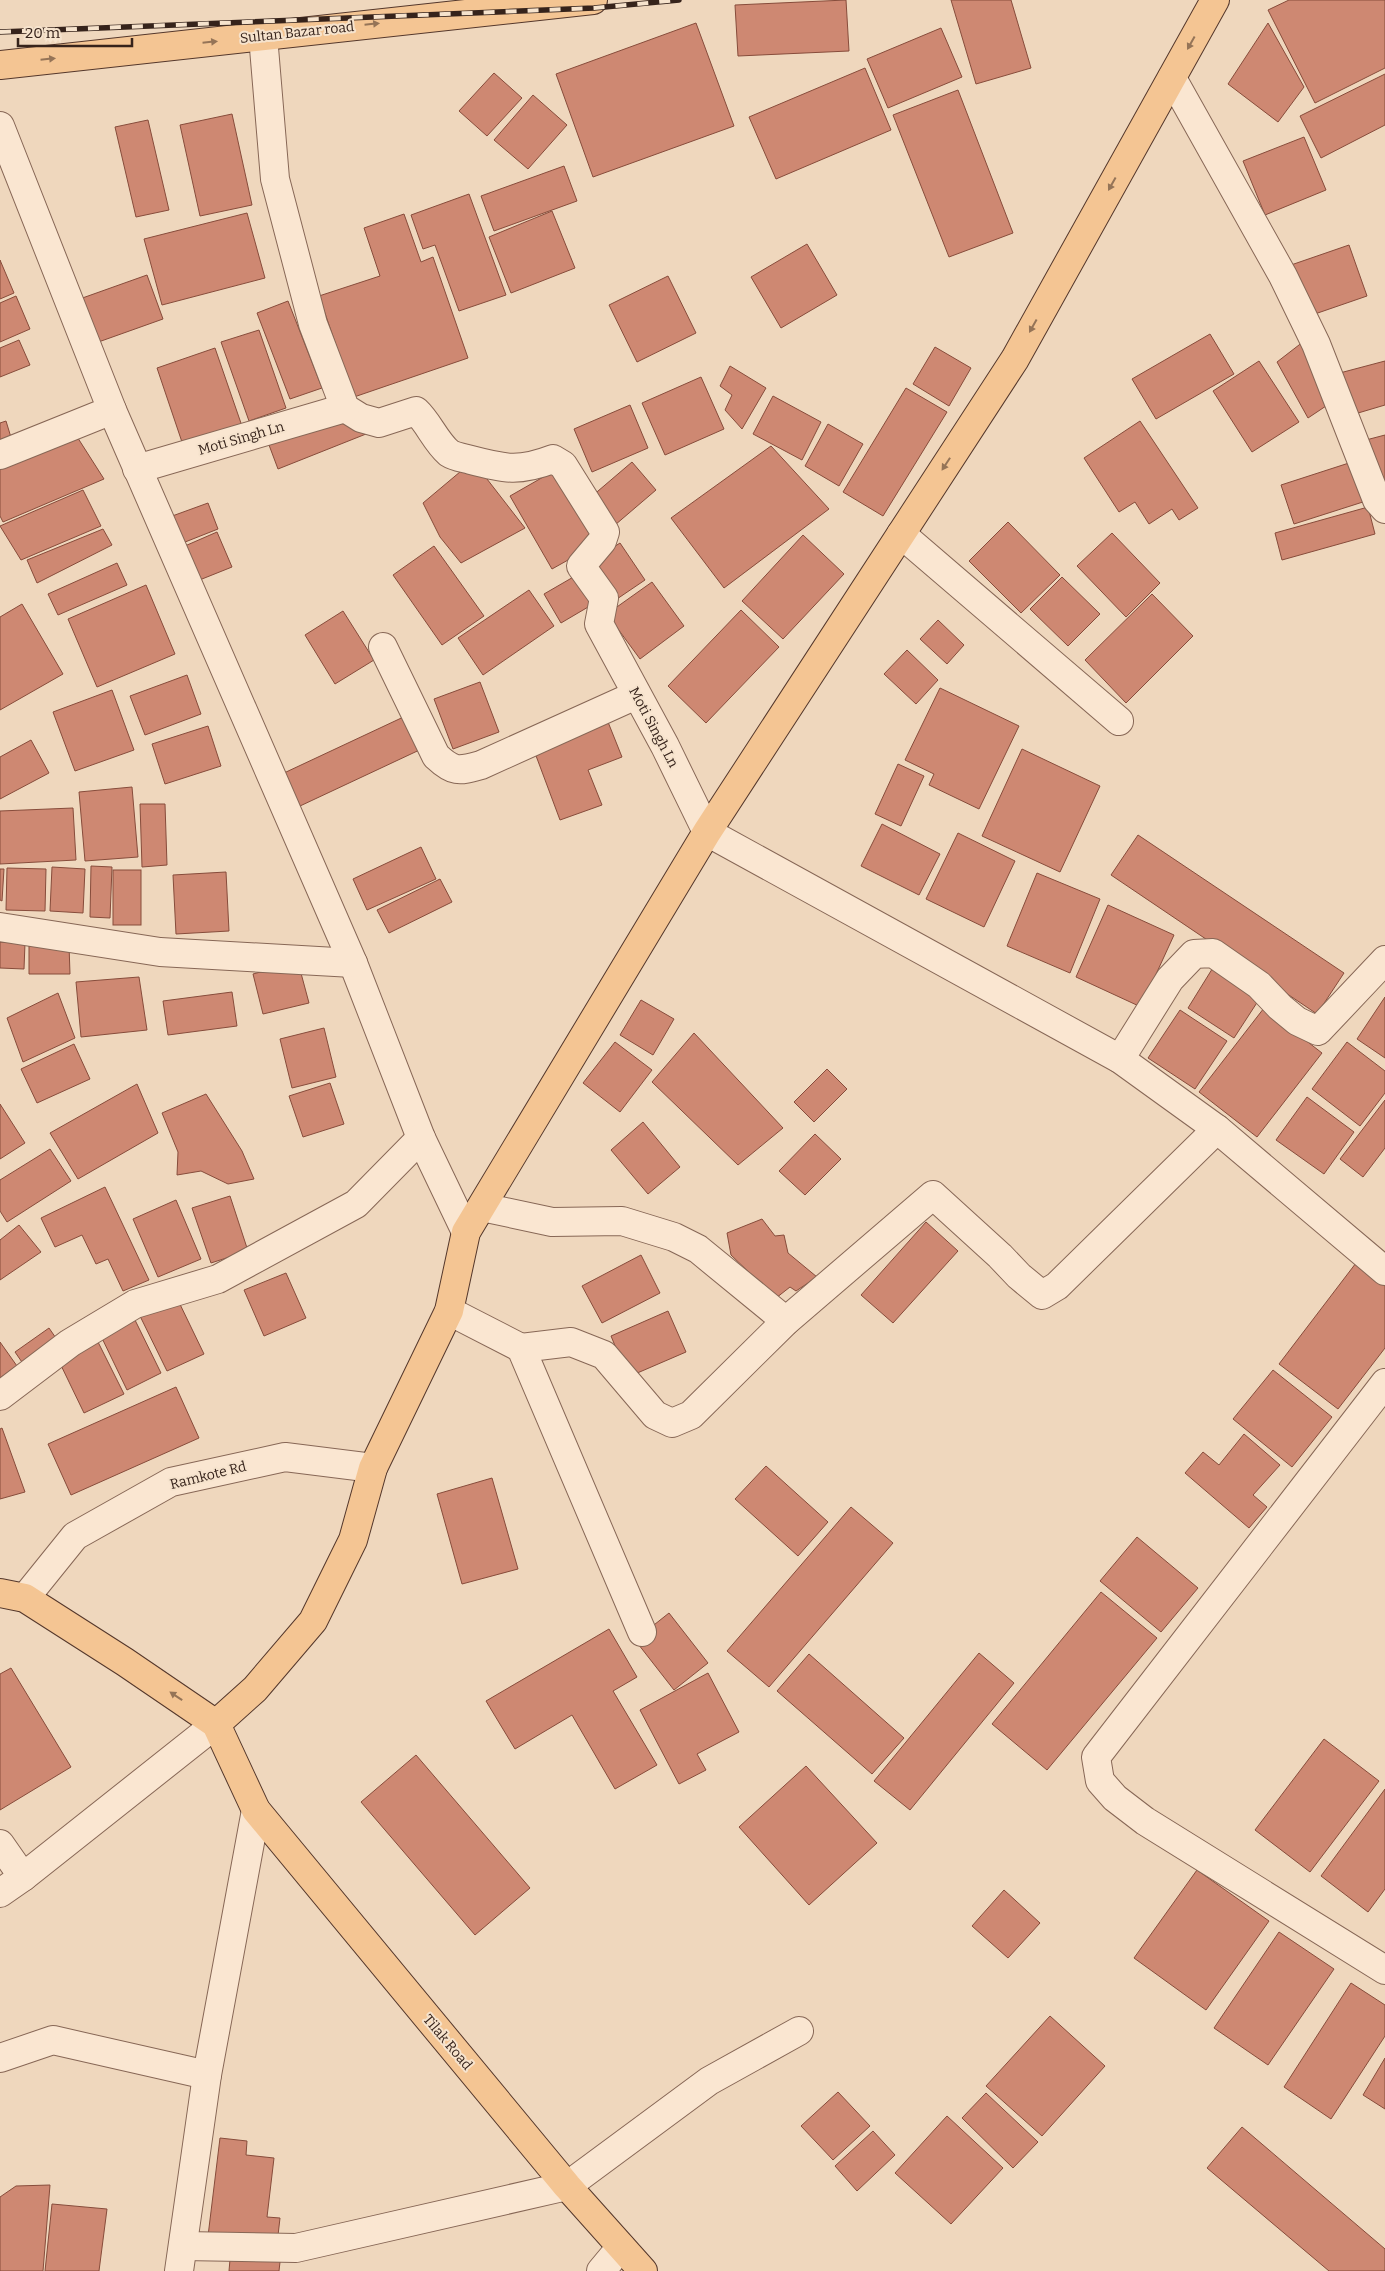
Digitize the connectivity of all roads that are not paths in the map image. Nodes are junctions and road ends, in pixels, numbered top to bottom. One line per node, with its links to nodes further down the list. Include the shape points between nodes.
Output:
1 (594, 0): 3 (main road, Sultan Bazar road)
2 (1215, 0): 6 (main road, one-way to 6)
3 (516, 4): 4 (main road, Sultan Bazar road, one-way to 3)
4 (263, 36): 5 (main road, Sultan Bazar road, one-way to 4); 8 (street, via 275,179 313,324)
5 (0, 65)
6 (1172, 78): 12 (street, via 1291,293 1316,344 1377,500); 13 (main road, one-way to 13, via 1015,359)
7 (0, 126): 9 (street)
8 (345, 408): 11 (street, Moti Singh Ln); 15 (street, Moti Singh Ln, via 360,418 379,423 416,411 451,455 506,469 526,468 553,459 563,465 605,532 602,541 581,566 604,598 599,624)
9 (112, 410): 10 (street); 11 (street)
10 (0, 456)
11 (137, 469): 20 (street)
12 (1385, 509)
13 (901, 534): 16 (street); 17 (main road)
14 (383, 647): 15 (street, via 436,756 459,771 481,765)
15 (636, 695): 17 (street, Moti Singh Ln)
16 (1119, 721)
17 (707, 832): 21 (street); 24 (main road)
18 (0, 927): 20 (street, via 160,952)
19 (1385, 960): 21 (street, via 1318,1032 1297,1021 1259,985 1213,953 1194,954 1170,979)
20 (353, 962): 23 (street)
21 (1120, 1059): 22 (street)
22 (1217, 1130): 26 (street); 28 (street, via 1057,1286 1042,1294 933,1195)
23 (421, 1138): 25 (street); 31 (street, via 356,1204 218,1279 135,1304 70,1342)
24 (482, 1207): 25 (main road); 28 (street, via 552,1222 622,1221 674,1237 698,1249)
25 (466, 1232): 27 (main road)
26 (1385, 1271)
27 (449, 1311): 29 (street); 32 (main road)
28 (786, 1320): 29 (street, via 691,1415 672,1424 655,1415 604,1355 571,1342)
29 (520, 1348): 34 (street)
30 (1385, 1383): 40 (street, via 1096,1757 1100,1781 1115,1798 1145,1821)
31 (0, 1396)
32 (373, 1468): 33 (street, Ramkote Rd, via 285,1457 172,1482 75,1536); 35 (main road, via 353,1540 314,1621 255,1689)
33 (12, 1596): 35 (main road, one-way to 33, via 125,1662)
34 (642, 1632)
35 (216, 1724): 36 (main road, Tilak Road); 38 (street)
36 (256, 1810): 43 (street); 44 (main road, Tilak Road)
37 (0, 1844): 38 (street)
38 (23, 1877): 39 (street)
39 (0, 1893)
40 (1385, 1970)
41 (799, 2031): 44 (street, via 709,2081)
42 (0, 2058): 43 (street, via 54,2040)
43 (207, 2075): 46 (street)
44 (567, 2186): 45 (main road, Tilak Road); 46 (street, via 296,2248)
45 (621, 2246): 47 (street); 48 (main road, Tilak Road)
46 (181, 2258)
47 (601, 2271)
48 (643, 2271)

